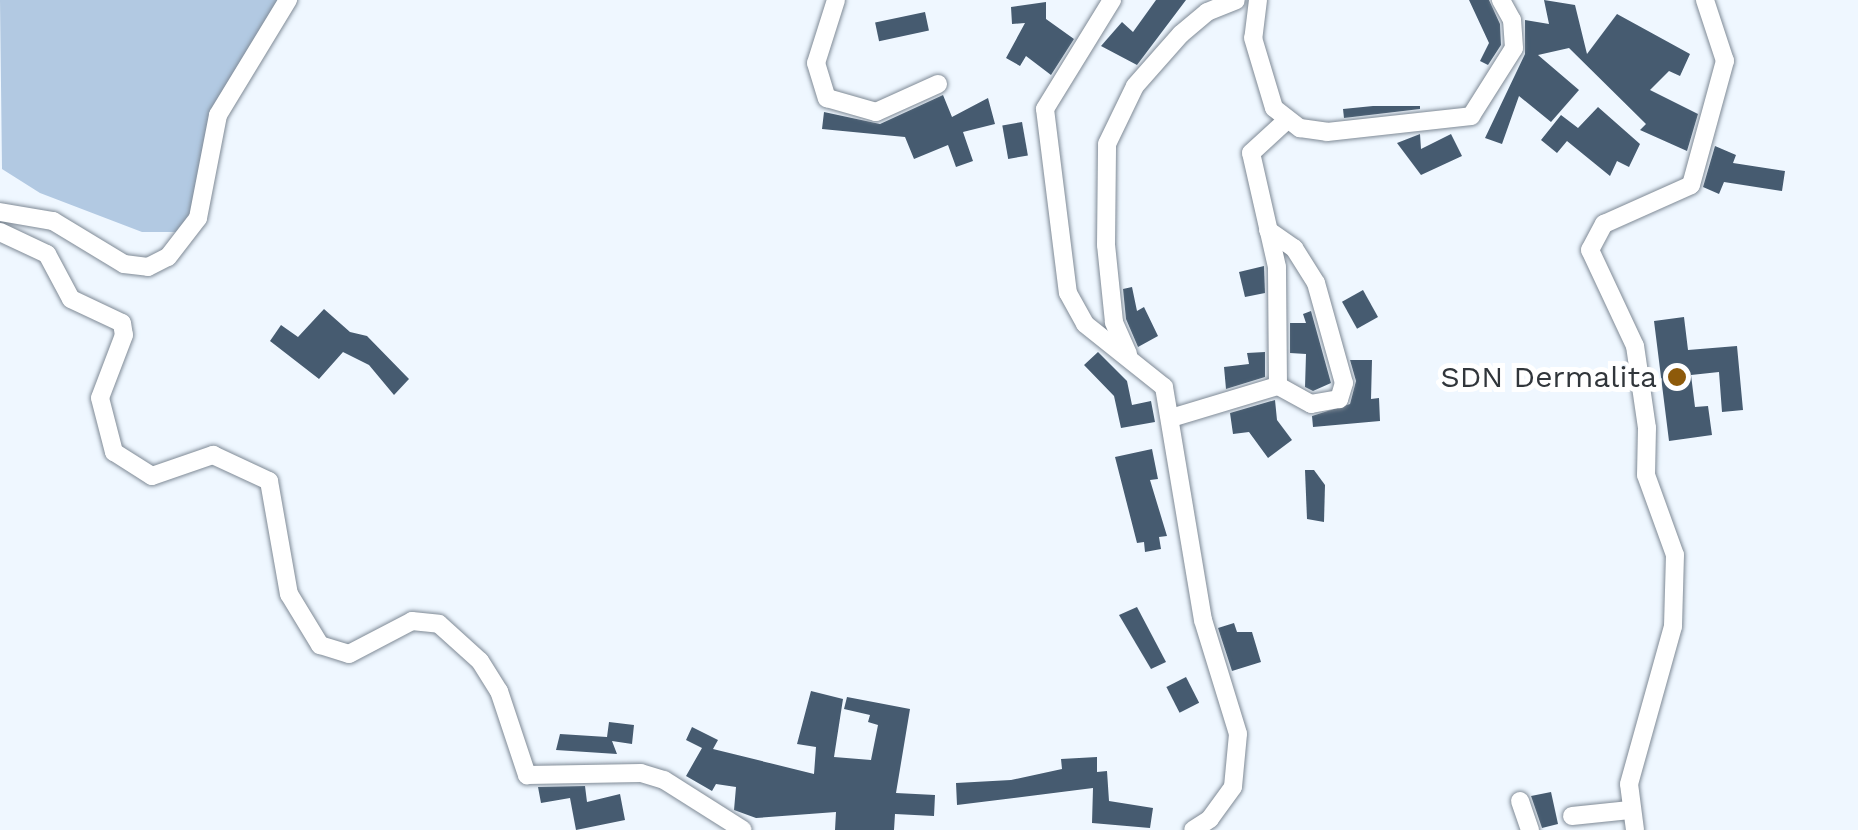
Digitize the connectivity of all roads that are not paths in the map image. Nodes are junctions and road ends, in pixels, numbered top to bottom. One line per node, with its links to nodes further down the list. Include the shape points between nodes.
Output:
1 (288, 0): 10 (street, via 218,115 198,218 168,257 148,266 124,264 53,221)
2 (836, 0): 8 (street, via 816,63 826,98 876,112)
3 (1112, 0): 13 (street, via 1045,108 1068,293 1085,324)
4 (1236, 0): 13 (street, via 1206,12 1181,34 1135,86 1107,144 1106,245 1114,322)
5 (1258, 0): 9 (street, via 1256,62 1269,99)
6 (1500, 0): 9 (street, via 1512,20 1514,48 1471,116 1340,132)
7 (1705, 0): 17 (street, via 1725,61 1691,186 1604,224 1590,250 1634,346 1647,428 1646,476 1666,525 1676,580 1672,626 1634,758)
8 (938, 84)
9 (1287, 120): 11 (street, via 1251,153)
10 (0, 212)
11 (1268, 230): 14 (street, via 1277,267); 14 (street, via 1294,248 1316,284 1344,383 1338,399 1311,404)
12 (0, 232): 19 (street, via 41,248 71,300 122,323 100,398 114,452 152,476 213,455 269,482 289,594 320,644 348,654 412,621 439,624 500,690 528,775 641,773 664,780)
13 (1128, 355): 15 (street, via 1164,387)
14 (1278, 386): 15 (street)
15 (1170, 418): 20 (street, via 1203,620 1238,734 1232,787 1210,820)
16 (1520, 801): 21 (street)
17 (1630, 810): 18 (street); 22 (street)
18 (1572, 816)
19 (742, 830)
20 (1193, 830)
21 (1530, 830)
22 (1635, 830)

